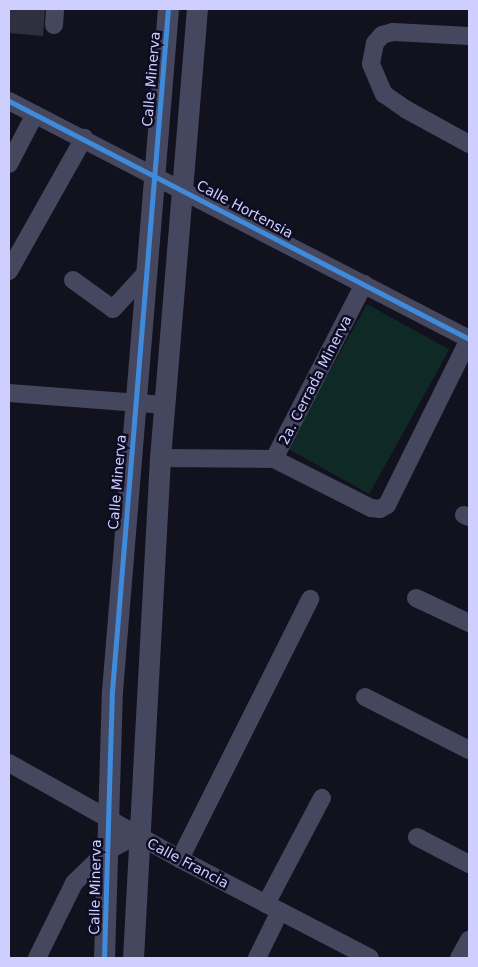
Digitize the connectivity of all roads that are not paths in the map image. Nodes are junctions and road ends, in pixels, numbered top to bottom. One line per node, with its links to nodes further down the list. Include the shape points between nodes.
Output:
1 (168, 9): 9 (street, Calle Minerva)
2 (197, 9): 10 (street)
3 (469, 36): 7 (street, via 393,32 382,35 375,43 371,64 384,94)
4 (9, 100): 5 (street, Calle Hortensia)
5 (35, 114): 6 (street, Calle Hortensia); 8 (street)
6 (84, 138): 9 (street, Calle Hortensia); 11 (street)
7 (469, 144)
8 (10, 156)
9 (155, 174): 10 (street, Calle Hortensia); 12 (street, Calle Minerva)
10 (182, 188): 14 (street, Calle Hortensia); 18 (street)
11 (9, 271)
12 (146, 273): 13 (street, via 113,309); 17 (street, Calle Minerva)
13 (73, 280)
14 (364, 284): 15 (street, Calle Hortensia); 20 (street, 2a. Cerrada Minerva)
15 (467, 343): 20 (street, 2a. Cerrada Minerva, via 387,505 380,509 371,508)
16 (9, 394): 17 (street)
17 (135, 403): 18 (street); 28 (street, Calle Minerva, via 112,691)
18 (165, 405): 19 (street)
19 (160, 458): 20 (street, 2a. Cerrada Minerva); 29 (street)
20 (274, 459)
21 (416, 598): 23 (street)
22 (310, 599): 32 (street)
23 (469, 623)
24 (365, 697): 25 (street)
25 (469, 750)
26 (9, 763): 28 (street, Calle Francia)
27 (322, 798): 34 (street)
28 (108, 816): 29 (street, Calle Francia); 31 (street, Calle Minerva)
29 (137, 835): 31 (street); 32 (street, Calle Francia); 38 (street)
30 (417, 837): 33 (street)
31 (107, 851): 36 (street, via 74,883); 37 (street, Calle Minerva)
32 (180, 859): 34 (street, Calle Francia)
33 (469, 864)
34 (273, 908): 39 (street); 40 (street, Calle Francia)
35 (469, 940): 41 (street)
36 (37, 958)
37 (104, 958)
38 (133, 958)
39 (256, 958)
40 (370, 958)
41 (459, 958)

